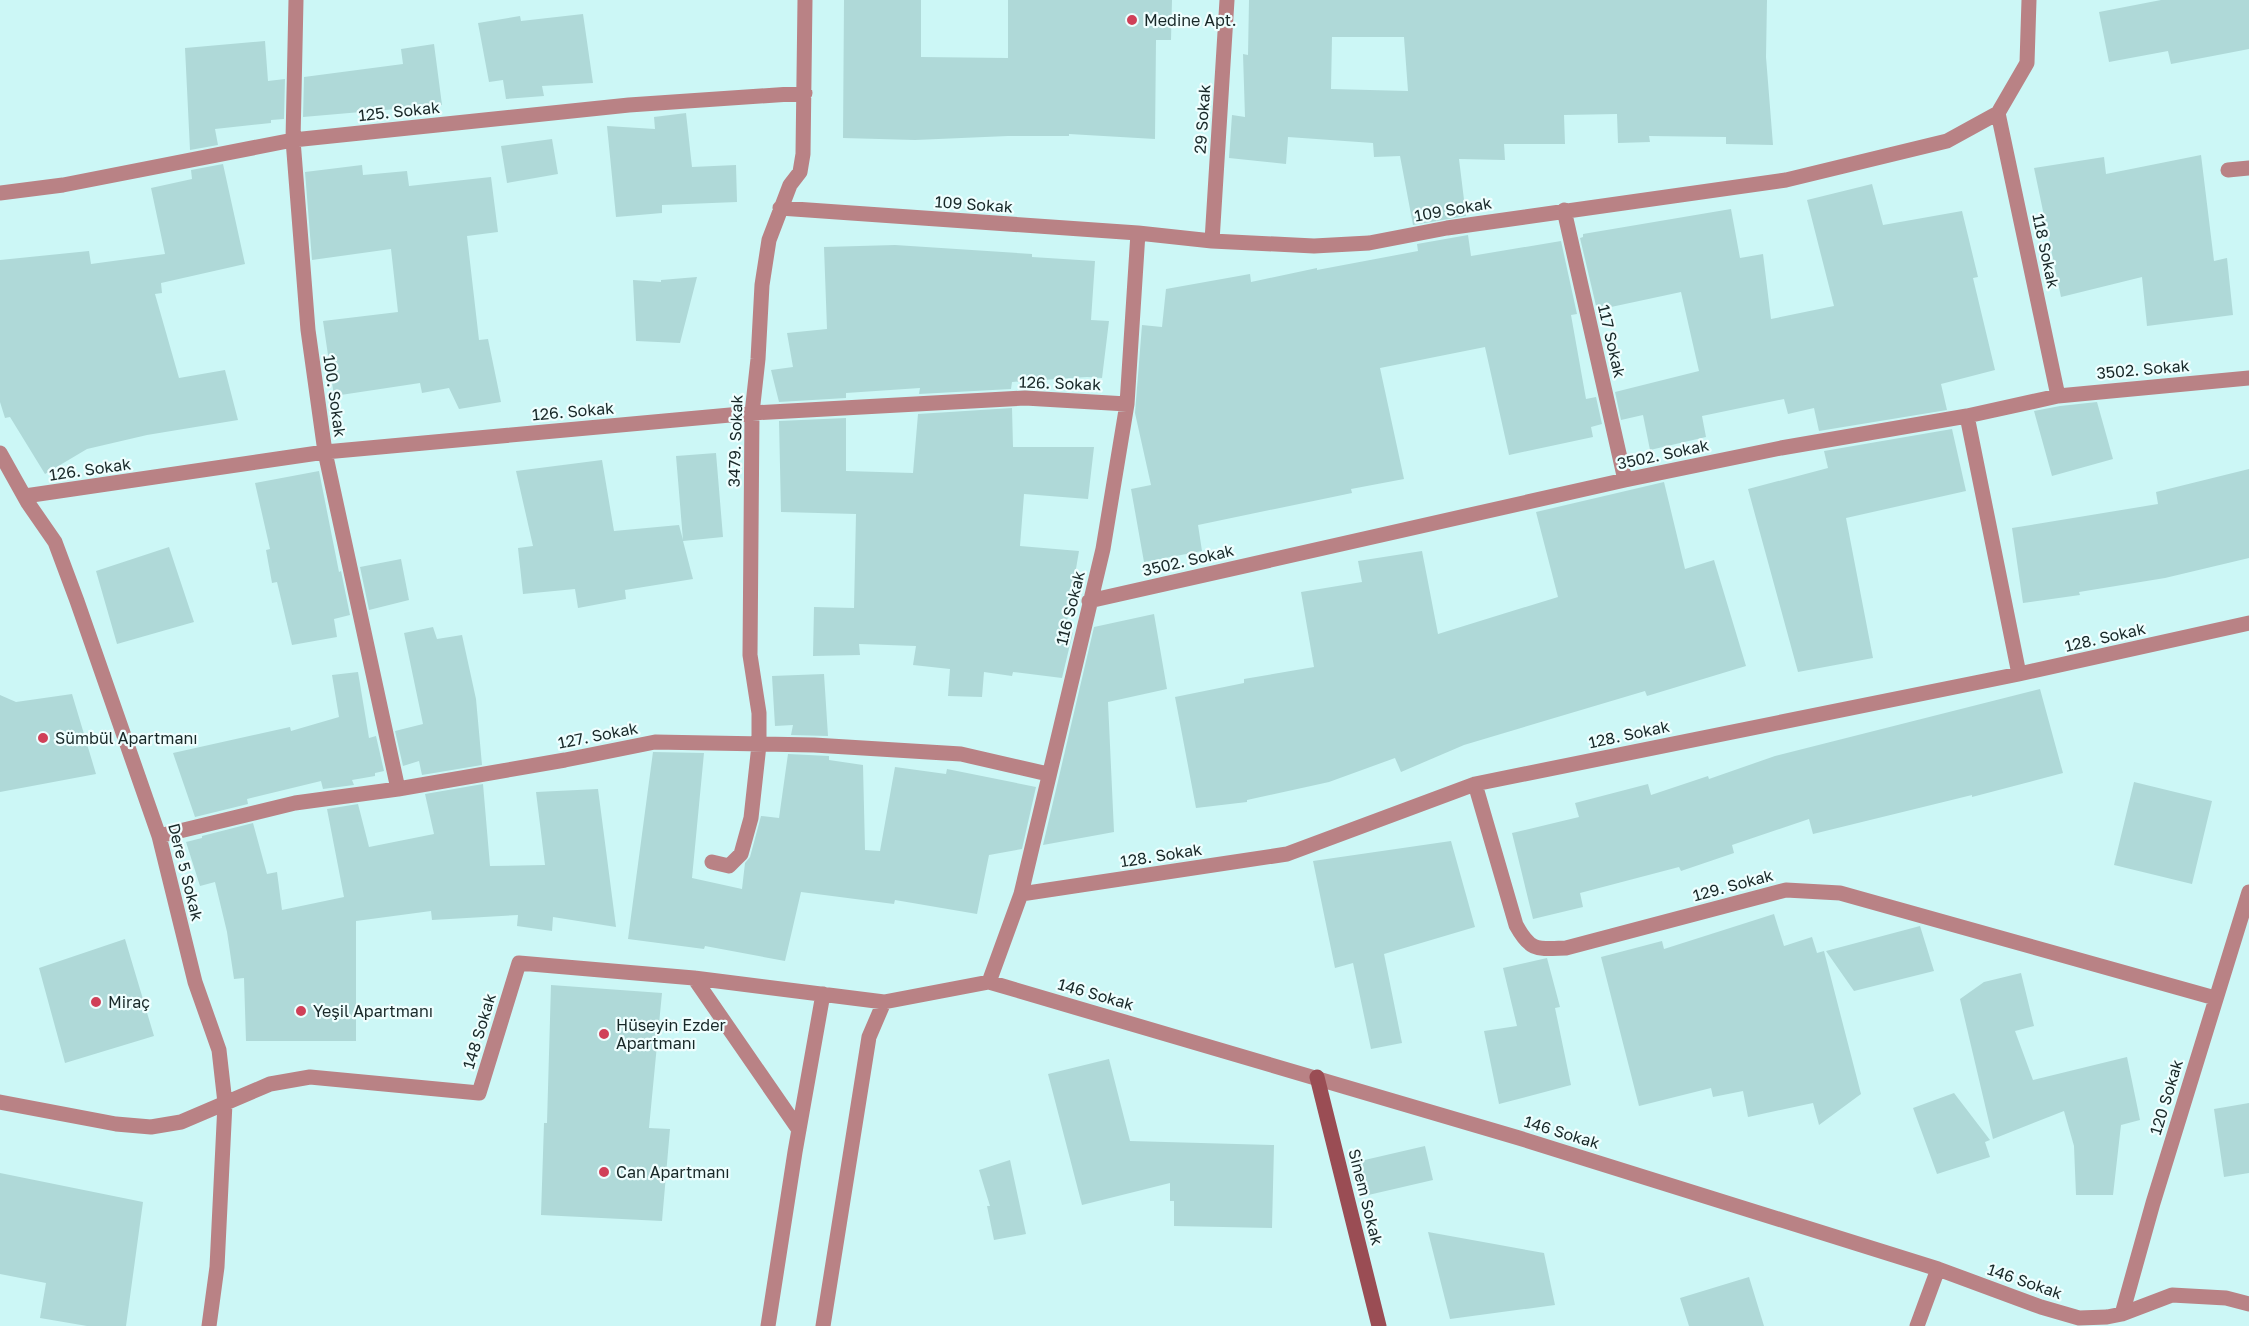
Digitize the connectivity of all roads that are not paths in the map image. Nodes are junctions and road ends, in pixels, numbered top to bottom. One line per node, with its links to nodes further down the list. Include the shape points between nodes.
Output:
1 (296, 0): 7 (street, 100. Sokak)
2 (805, 0): 5 (street, 3479. Sokak)
3 (1227, 0): 14 (street, 29 Sokak)
4 (2029, 0): 6 (street, via 2027,63)
5 (805, 93): 7 (street, 125. Sokak, via 629,105); 11 (street, 3479. Sokak, via 800,172)
6 (1998, 113): 12 (street, 109 Sokak, via 1947,141 1786,180); 16 (street, 118 Sokak)
7 (294, 140): 10 (street, 125. Sokak, via 63,185); 20 (street, 100. Sokak, via 308,330)
8 (2249, 168): 9 (street)
9 (2228, 170)
10 (0, 193)
11 (780, 208): 13 (street, 109 Sokak); 18 (street, 3479. Sokak, via 769,240 762,285)
12 (1564, 210): 14 (street, 109 Sokak, via 1369,243 1314,246); 22 (street, 117 Sokak)
13 (1138, 233): 14 (street, 109 Sokak); 17 (street, 116 Sokak)
14 (1212, 241)
15 (2249, 378): 16 (street, 3502. Sokak)
16 (2058, 396): 19 (street, 3502. Sokak)
17 (1127, 404): 18 (street, 126. Sokak, via 1025,398); 24 (street, 116 Sokak)
18 (752, 413): 20 (street, 126. Sokak); 27 (street, 3479. Sokak, via 750,656 759,713)
19 (1967, 416): 22 (street, 3502. Sokak); 26 (street)
20 (325, 452): 23 (street, 126. Sokak); 30 (street, 100. Sokak)
21 (0, 453): 23 (street, Dere 5 Sokak)
22 (1625, 480): 24 (street, 3502. Sokak)
23 (25, 496): 31 (street, Dere 5 Sokak, via 55,542)
24 (1089, 601): 28 (street, 116 Sokak)
25 (2249, 623): 26 (street, 128. Sokak)
26 (2019, 674): 29 (street, 128. Sokak)
27 (759, 745): 28 (street, 127. Sokak, via 961,754); 30 (street, 127. Sokak, via 655,742); 32 (street, 3479. Sokak, via 751,818 741,854 729,866)
28 (1048, 774): 34 (street, 116 Sokak)
29 (1475, 784): 34 (street, 128. Sokak, via 1287,854); 38 (street, 129. Sokak, via 1516,925 1526,942 1539,949 1566,948 1786,890 1840,893)
30 (398, 789): 31 (street, 127. Sokak, via 295,803)
31 (159, 836): 42 (street, Dere 5 Sokak, via 195,982 219,1050)
32 (712, 862)
33 (2249, 892): 38 (street, 120 Sokak)
34 (1021, 894): 36 (street, 116 Sokak)
35 (694, 978): 37 (street, 148 Sokak); 42 (street, 148 Sokak, via 519,963 479,1093 310,1077 270,1084); 43 (street)
36 (989, 982): 39 (street, 148 Sokak); 40 (street, 146 Sokak)
37 (823, 994): 39 (street, 148 Sokak); 43 (street)
38 (2215, 999): 46 (street, 120 Sokak)
39 (884, 1002): 49 (street, via 869,1036)
40 (1317, 1077): 44 (street, 146 Sokak); 50 (street, Sinem Sokak)
41 (0, 1102): 42 (street, 148 Sokak, via 151,1127 181,1122)
42 (225, 1103): 47 (street, Dere 5 Sokak, via 217,1267)
43 (799, 1130): 48 (street)
44 (1938, 1269): 46 (street, 146 Sokak, via 2079,1318); 51 (street)
45 (2249, 1304): 46 (street, 146 Sokak, via 2226,1298 2172,1295)
46 (2122, 1314)
47 (209, 1326)
48 (768, 1326)
49 (823, 1326)
50 (1379, 1326)
51 (1917, 1326)

